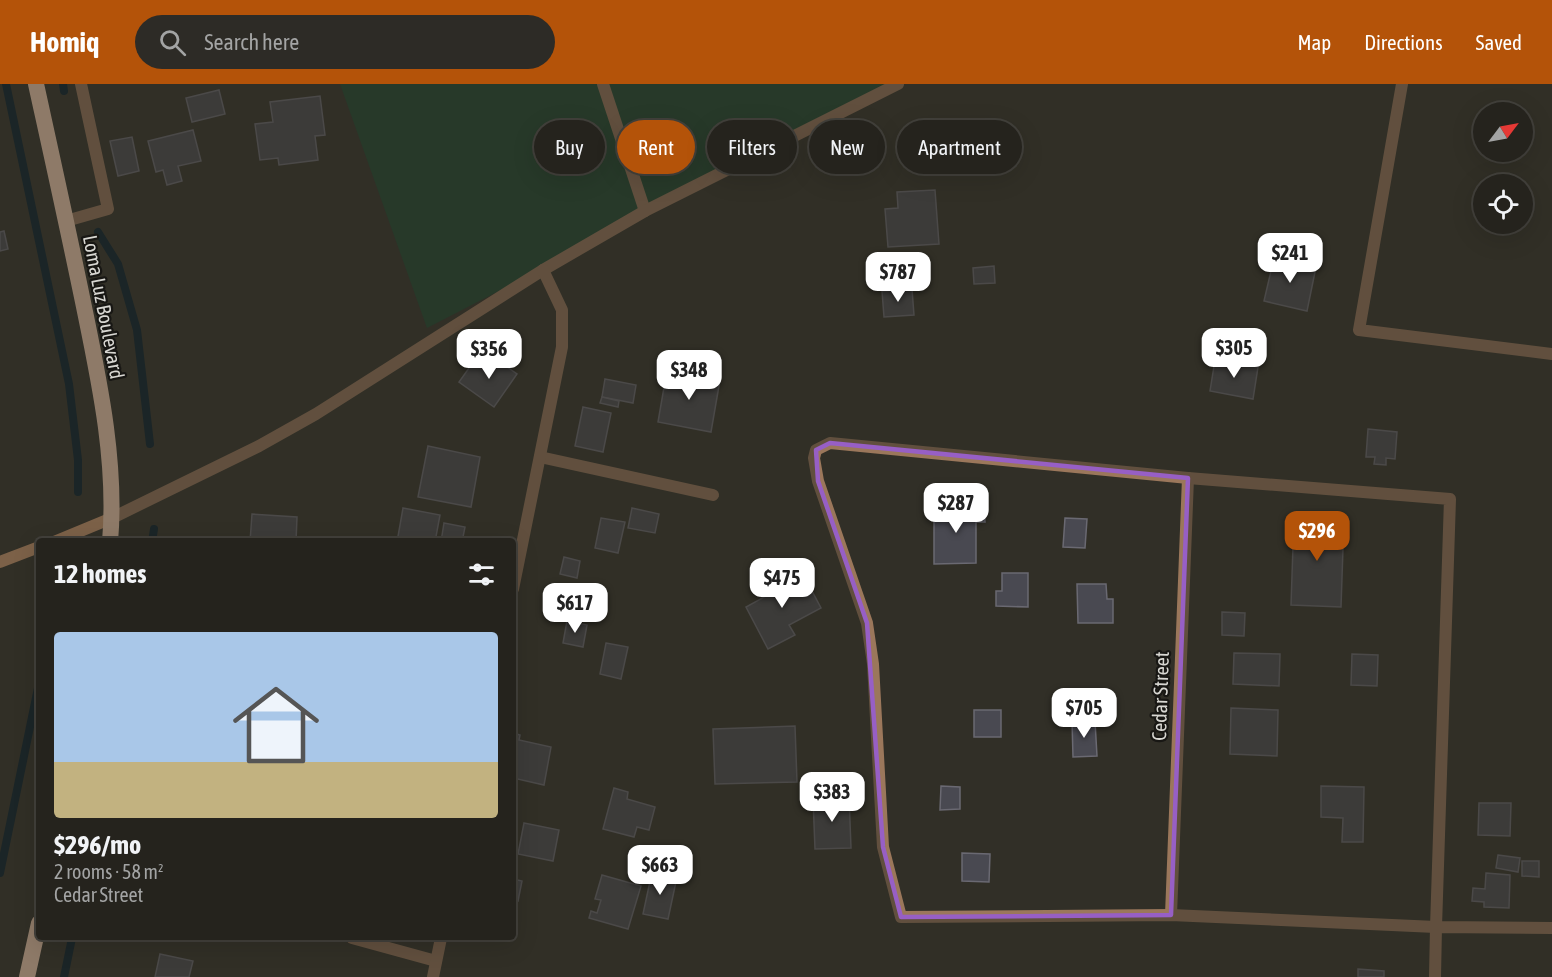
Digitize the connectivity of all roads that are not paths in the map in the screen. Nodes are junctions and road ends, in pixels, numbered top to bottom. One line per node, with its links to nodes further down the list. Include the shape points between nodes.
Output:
1 (36, 84): 7 (highway, Loma Luz Boulevard)
2 (81, 84): 7 (street, via 108,209)
3 (603, 84): 6 (street)
4 (898, 84): 6 (street)
5 (1402, 84): 9 (street, via 1359,330)
6 (645, 211): 8 (street)
7 (66, 221): 13 (highway, Loma Luz Boulevard, via 94,357 107,442)
8 (543, 270): 10 (street, via 562,310 562,347); 13 (street, via 316,414)
9 (1552, 354)
10 (540, 457): 12 (street); 18 (street)
11 (1188, 478): 19 (street, Cedar Street); 19 (street, via 830,443 823,444 814,458 818,481 867,623 873,664 883,847 900,917); 20 (street, via 1450,499)
12 (713, 495)
13 (112, 518): 14 (main road); 15 (highway, Loma Luz Boulevard)
14 (64, 538)
15 (110, 538)
16 (36, 548): 17 (main road)
17 (0, 562)
18 (516, 574)
19 (1171, 915): 20 (street)
20 (1436, 927): 21 (street); 28 (street)
21 (1552, 928)
22 (36, 936): 26 (highway)
23 (359, 940): 25 (street)
24 (441, 940): 25 (street)
25 (436, 961): 27 (street)
26 (27, 977)
27 (433, 977)
28 (1435, 977)

